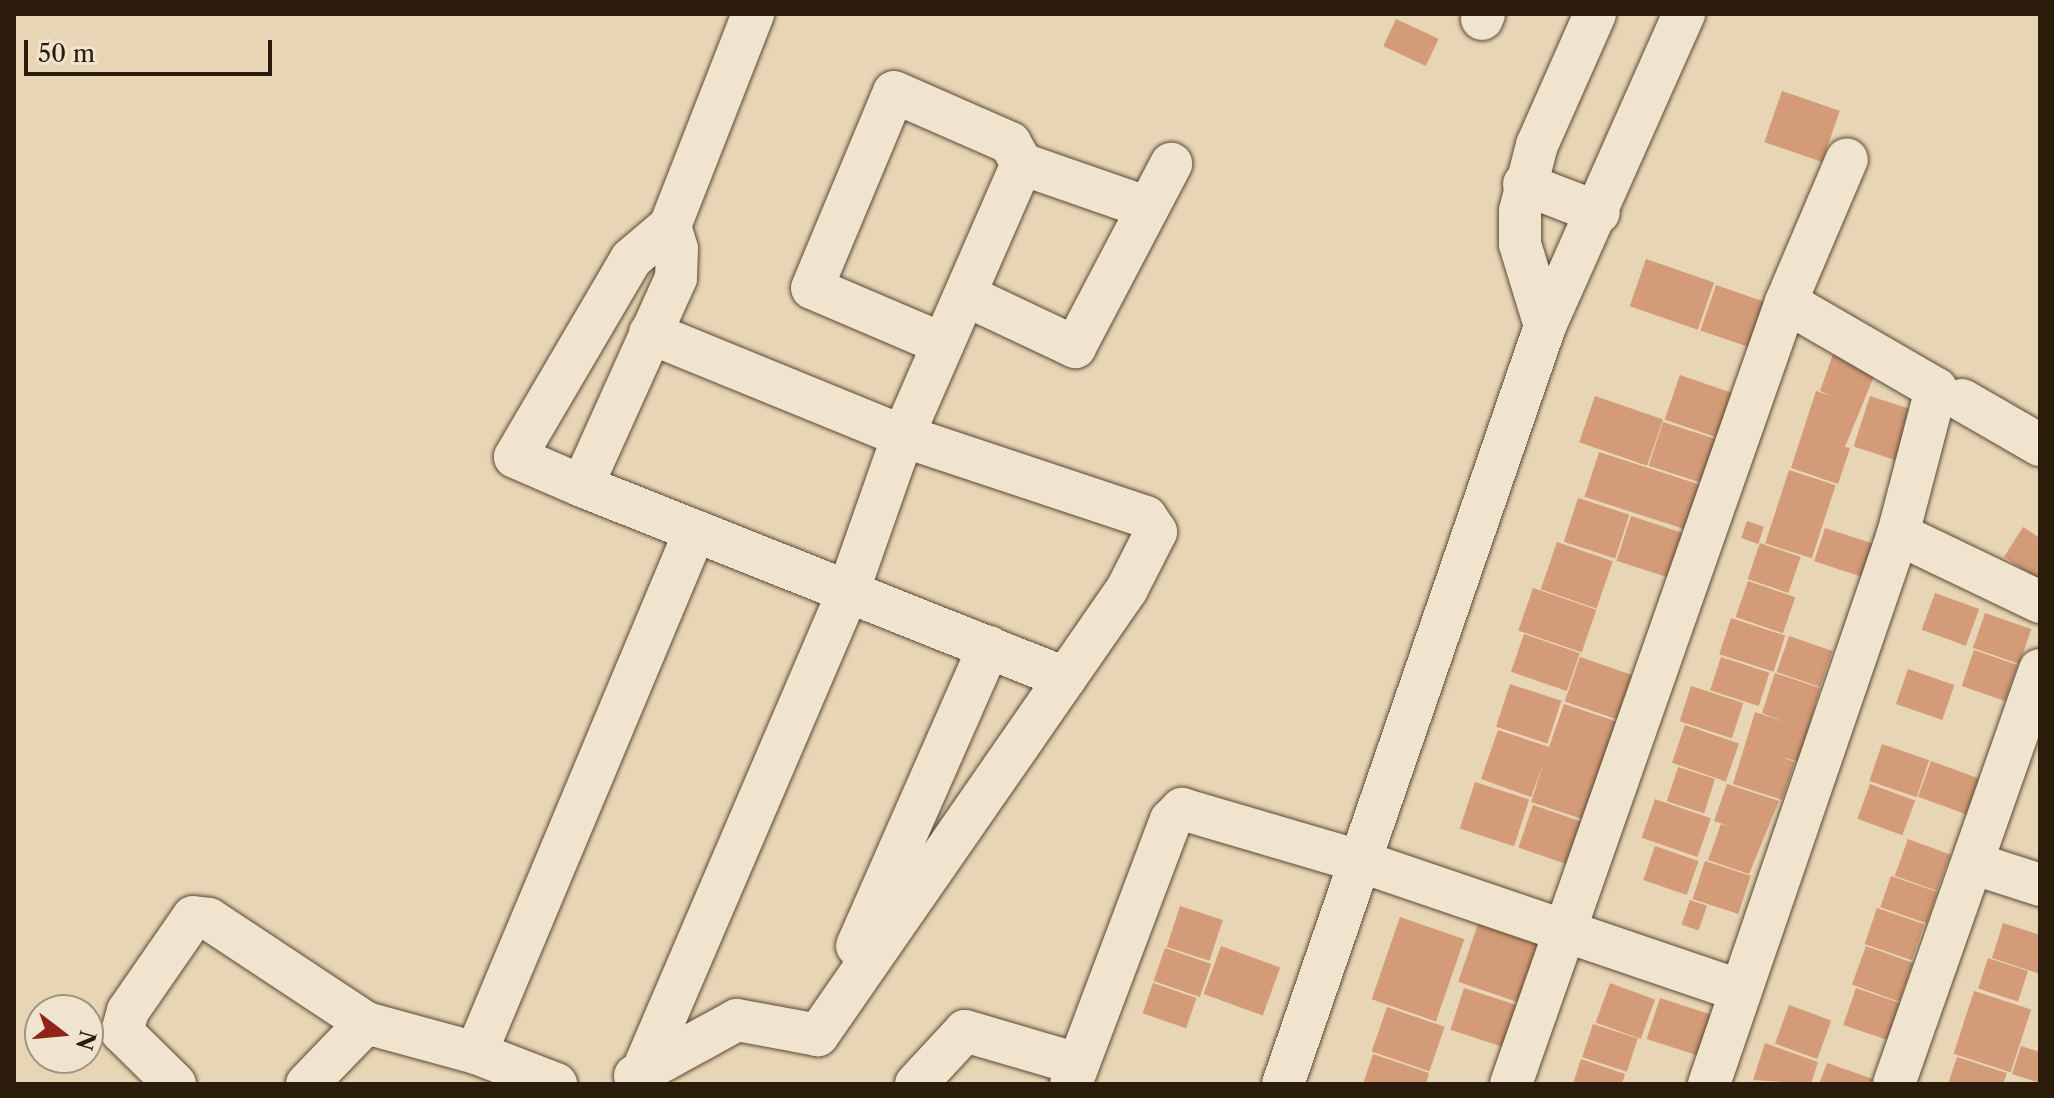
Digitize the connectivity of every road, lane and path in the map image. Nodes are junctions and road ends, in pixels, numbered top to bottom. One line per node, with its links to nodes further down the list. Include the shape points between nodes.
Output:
1 (753, 14): 10 (street)
2 (1595, 14): 7 (street)
3 (1684, 14): 9 (street)
4 (1847, 159): 12 (street)
5 (1022, 164): 8 (street); 11 (street); 15 (street, via 1010,143 894,92 812,288)
6 (1171, 164): 8 (street)
7 (1524, 184): 9 (street); 13 (street, via 1520,244)
8 (1148, 208): 11 (street, via 1075,347)
9 (1599, 213): 13 (street)
10 (670, 226): 14 (street, via 677,249 676,278); 19 (street, via 631,259 515,457)
11 (965, 295): 15 (street)
12 (1786, 302): 21 (street, via 1936,389); 30 (street)
13 (1545, 326): 27 (street)
14 (650, 333): 17 (street); 19 (street)
15 (943, 344): 17 (street)
16 (1962, 400): 18 (street)
17 (903, 436): 22 (street); 26 (street, via 1146,517 1156,532 1127,589)
18 (2040, 445)
19 (582, 486): 20 (street)
20 (695, 531): 22 (street); 34 (street)
21 (1898, 534): 23 (street); 31 (street)
22 (848, 592): 24 (street); 36 (street)
23 (2040, 602)
24 (989, 647): 26 (street); 33 (street)
25 (2040, 670): 28 (street)
26 (1065, 678): 33 (street)
27 (1362, 862): 30 (street); 35 (street, via 1182,809 1171,820); 41 (street)
28 (1975, 864): 29 (street); 44 (street)
29 (2040, 885)
30 (1566, 930): 31 (street); 42 (street)
31 (1741, 991): 43 (street)
32 (366, 1023): 34 (street); 37 (street, via 209,919 193,917 128,1011 122,1032); 38 (street)
33 (818, 1035): 36 (street, via 737,1020)
34 (476, 1053): 39 (street)
35 (1074, 1074): 40 (street, via 965,1031)
36 (631, 1078)
37 (175, 1084)
38 (307, 1084)
39 (556, 1084)
40 (916, 1084)
41 (1283, 1084)
42 (1511, 1084)
43 (1709, 1084)
44 (1894, 1084)

